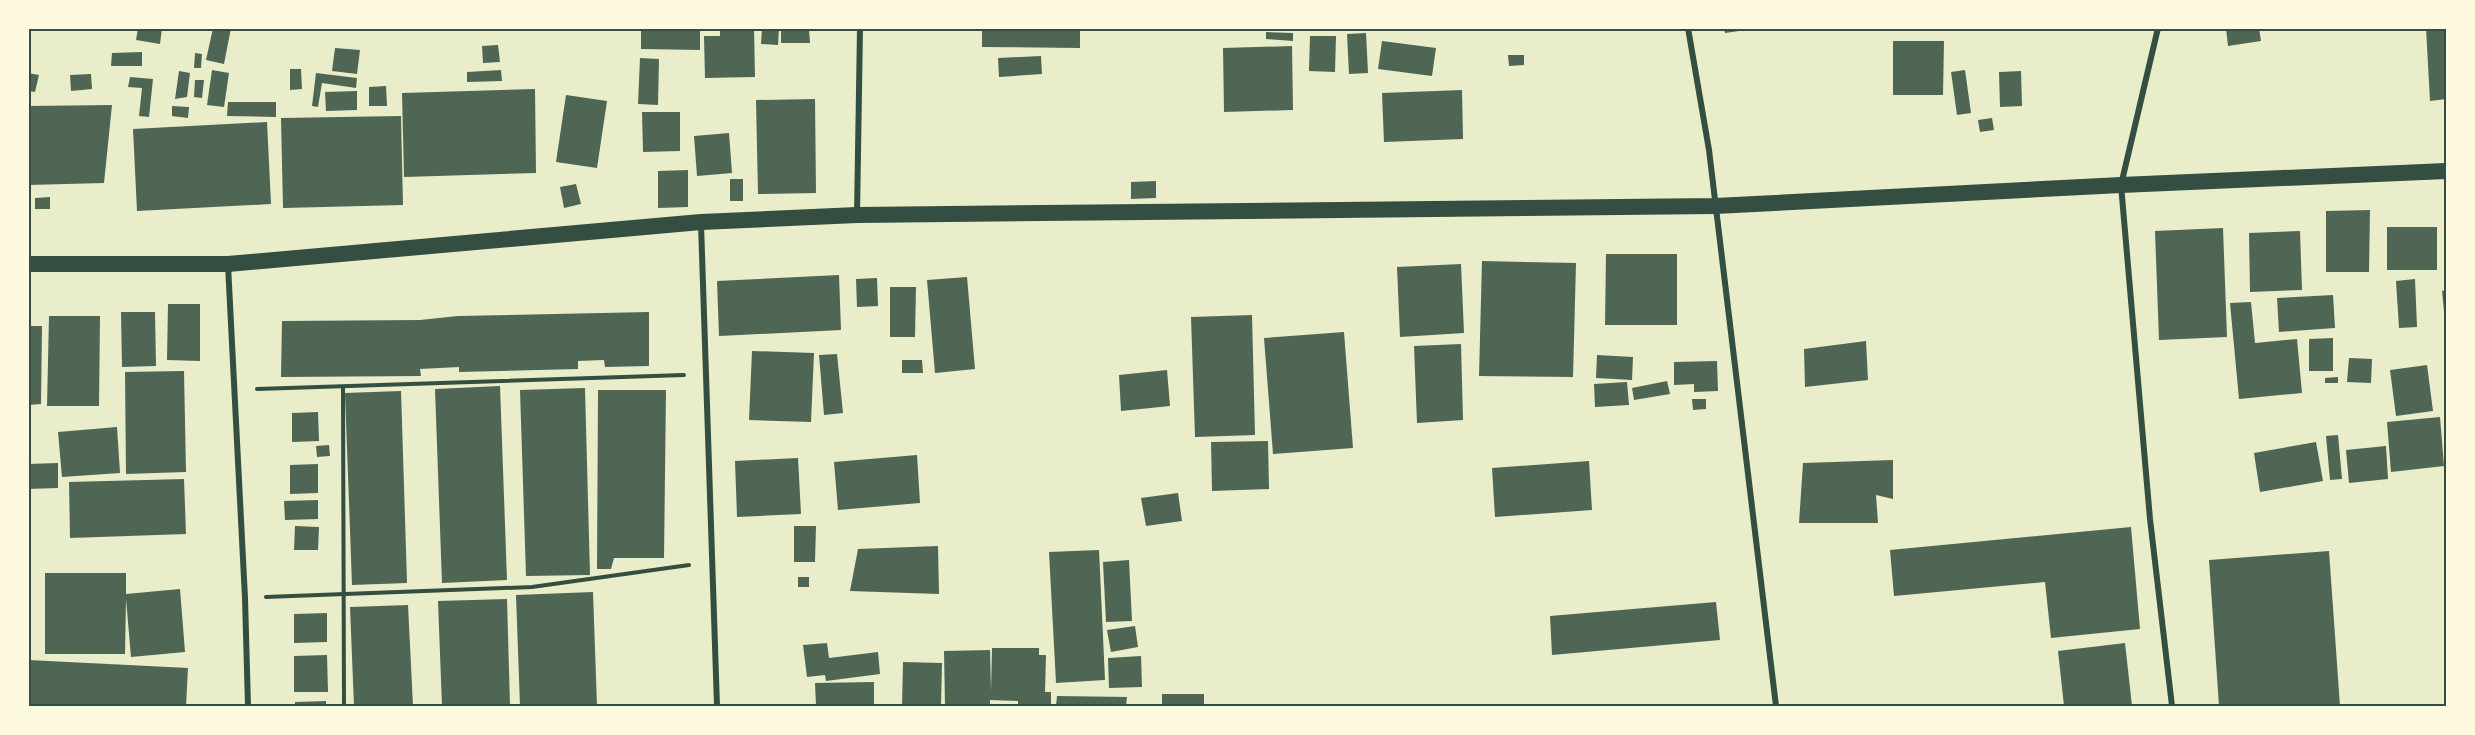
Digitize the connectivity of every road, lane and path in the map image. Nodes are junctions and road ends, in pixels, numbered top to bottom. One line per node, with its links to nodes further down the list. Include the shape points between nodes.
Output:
1 (860, 28): 7 (street)
2 (1688, 28): 6 (street)
3 (2158, 28): 5 (street)
4 (2446, 171): 5 (highway)
5 (2121, 185): 6 (highway); 21 (street, via 2149,508)
6 (1715, 206): 7 (highway); 20 (street)
7 (857, 215): 8 (highway)
8 (701, 222): 10 (highway); 11 (street)
9 (28, 264): 10 (highway)
10 (228, 264): 13 (street)
11 (706, 374): 12 (path); 14 (street)
12 (343, 387): 13 (path); 15 (path)
13 (233, 389): 16 (street)
14 (711, 562): 15 (path, via 532,587); 19 (street)
15 (342, 594): 16 (path); 18 (path)
16 (245, 598): 17 (street)
17 (248, 706)
18 (344, 706)
19 (717, 706)
20 (1776, 706)
21 (2172, 706)

